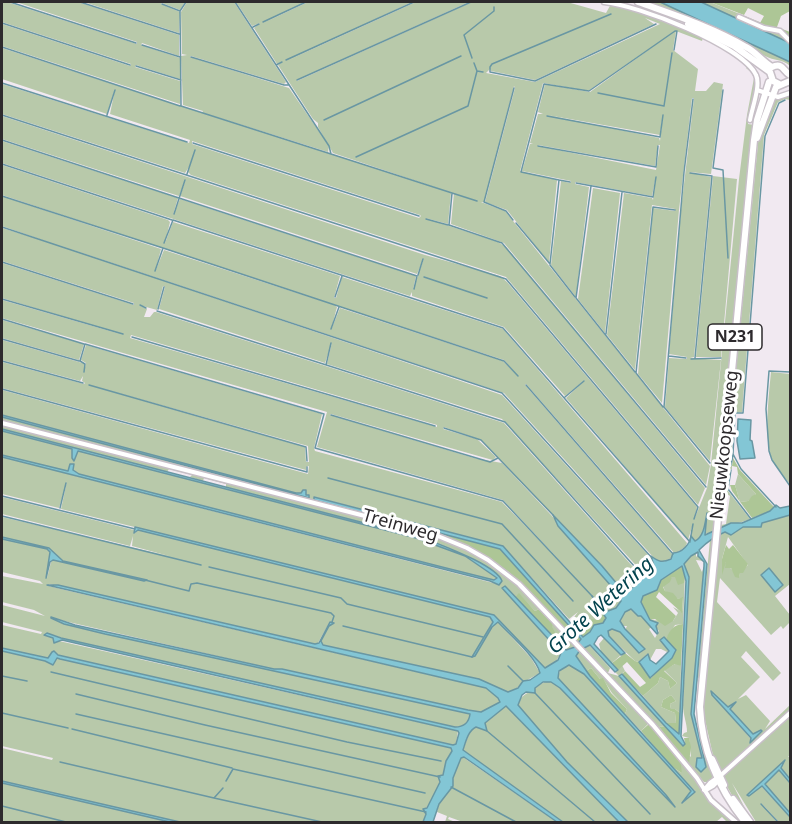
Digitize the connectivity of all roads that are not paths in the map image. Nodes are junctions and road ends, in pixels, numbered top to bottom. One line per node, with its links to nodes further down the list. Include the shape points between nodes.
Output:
1 (604, 2): 10 (street, via 634,8 710,39 750,66 757,78)
2 (638, 2): 3 (main road)
3 (661, 10): 6 (main road, via 732,39); 7 (main road, via 734,46)
4 (739, 17): 5 (street, via 780,32)
5 (790, 41)
6 (756, 54): 7 (main road); 8 (main road, via 784,63)
7 (769, 71): 8 (main road, via 772,81); 8 (main road, via 782,66); 9 (main road)
8 (786, 80): 9 (main road); 12 (main road, Nieuwkoopseweg / N231)
9 (769, 82): 12 (main road, Nieuwkoopseweg / N231)
10 (757, 90): 12 (street); 13 (street)
11 (790, 93): 12 (street, via 780,97)
12 (769, 95): 16 (main road, Nieuwkoopseweg / N231, via 754,148 701,692 705,742)
13 (750, 120)
14 (2, 423): 17 (street, Treinweg, via 408,527 477,554 526,590 665,739)
15 (790, 713): 16 (street)
16 (718, 779): 17 (street); 19 (main road, Nieuwkoopseweg / N231); 20 (main road, Nieuwkoopseweg / N231)
17 (704, 790): 18 (street, Treinweg)
18 (736, 822)
19 (745, 822)
20 (750, 822)

